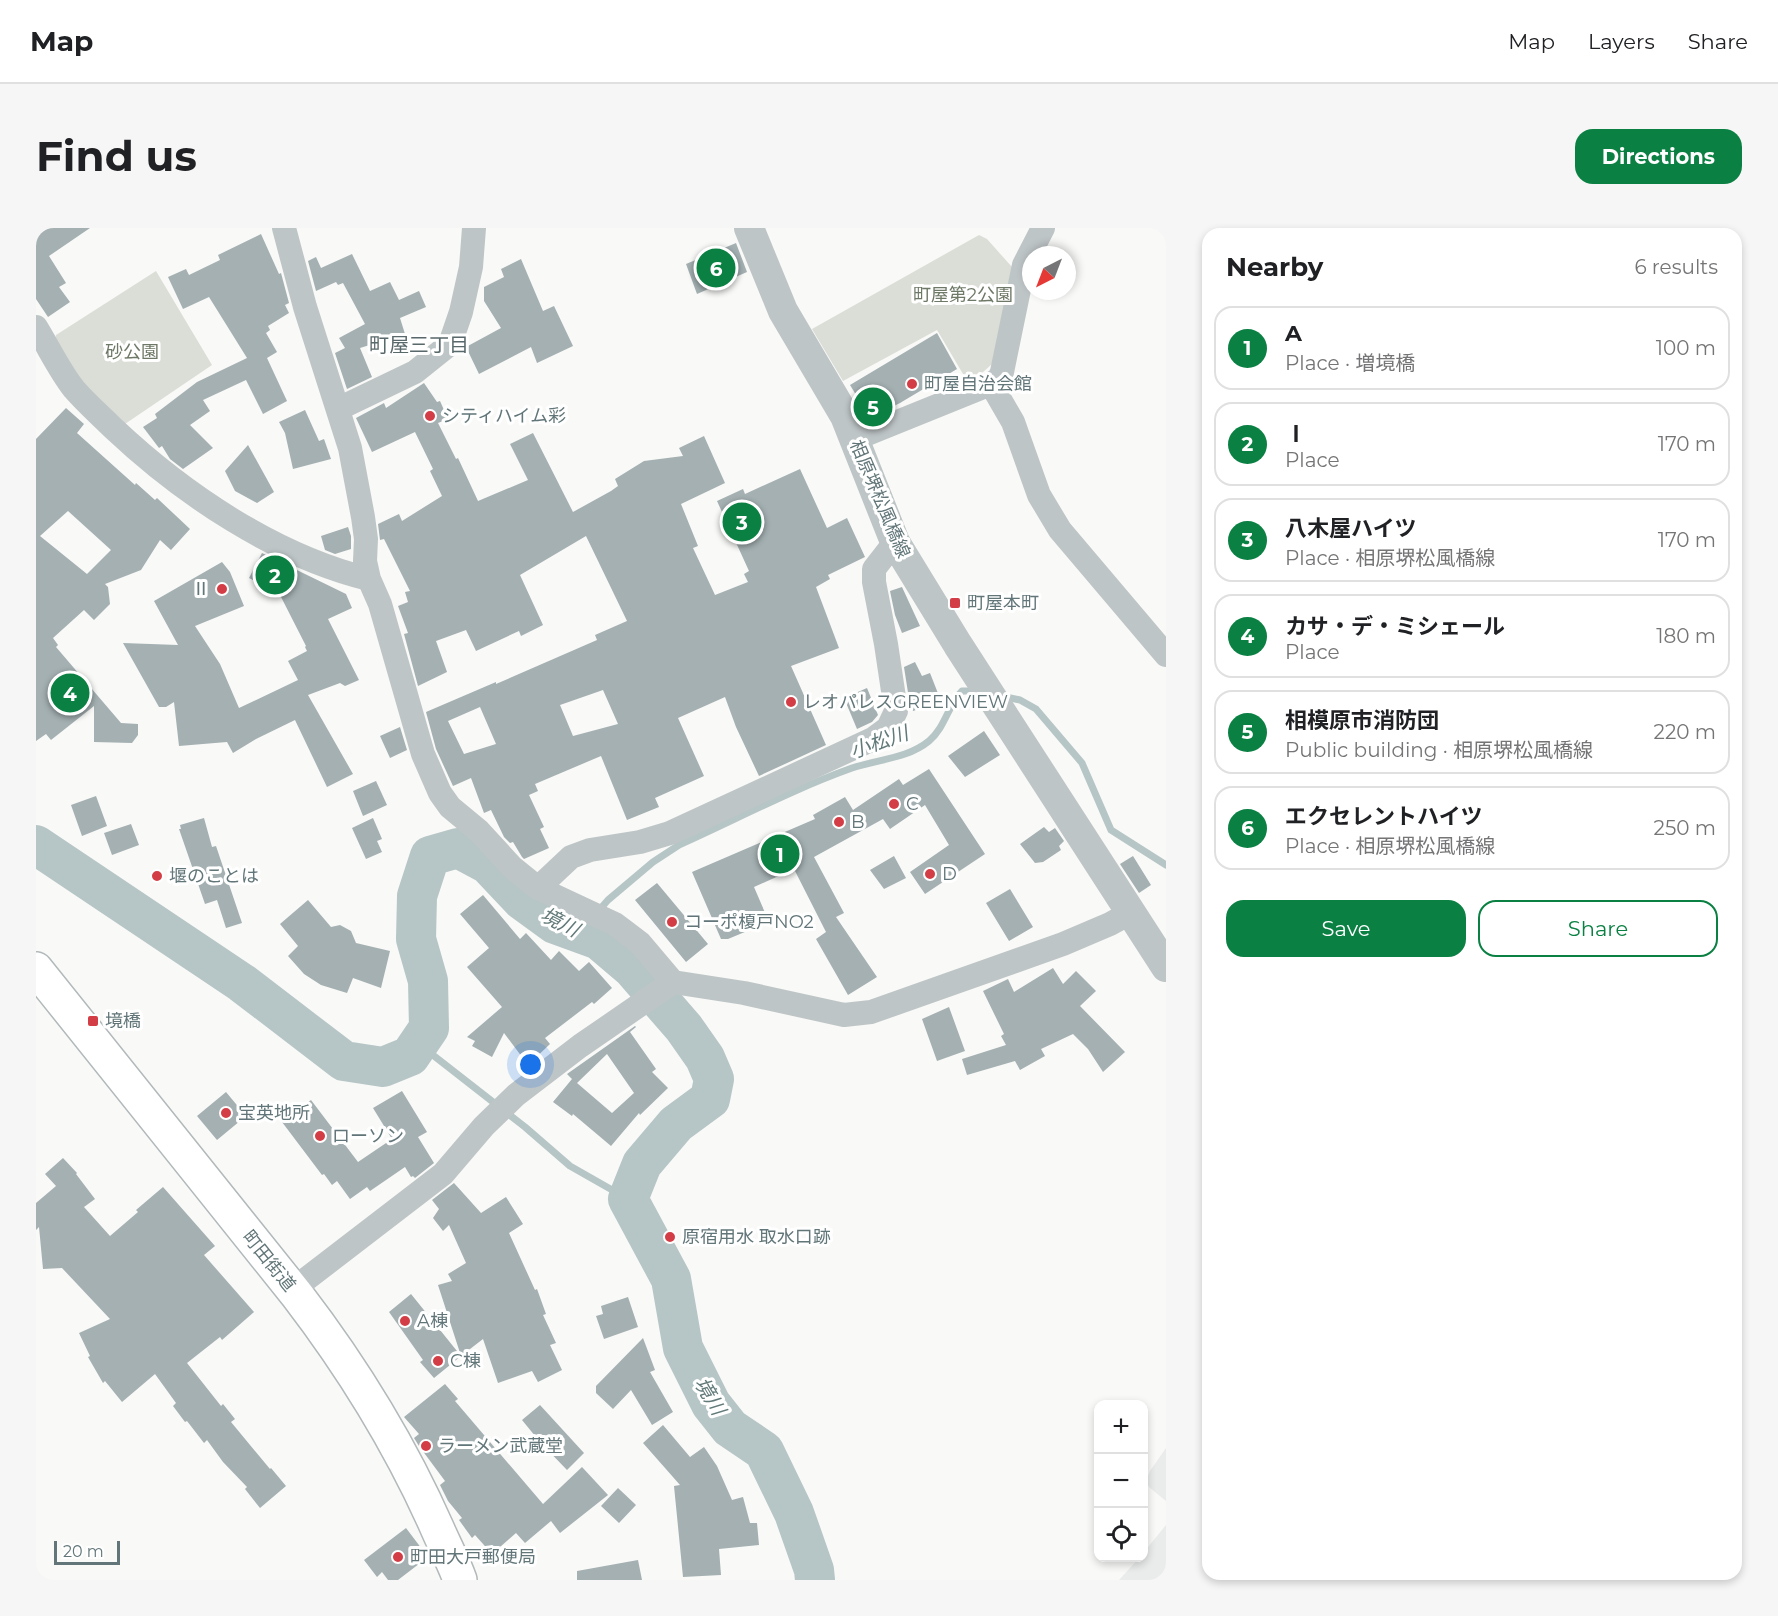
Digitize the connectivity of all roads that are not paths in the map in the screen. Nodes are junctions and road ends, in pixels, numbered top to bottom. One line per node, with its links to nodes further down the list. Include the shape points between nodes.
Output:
1 (284, 228): 7 (street)
2 (474, 228): 7 (street, via 471,267 450,344 415,372)
3 (749, 228): 8 (street, 相原堺松風橋線, via 783,311)
4 (1043, 228): 6 (street, via 1024,265 1002,372)
5 (36, 327): 10 (street, via 58,368 88,405 190,492 321,566)
6 (991, 384): 8 (street); 11 (street, via 1013,422 1030,474 1048,512)
7 (338, 409): 10 (street, via 363,517)
8 (855, 439): 9 (street, 相原堺松風橋線)
9 (895, 542): 12 (street, via 874,569 896,711 888,728 873,740 670,832 571,857); 13 (street, 相原堺松風橋線)
10 (369, 579): 12 (street, via 380,604 423,754 440,793 450,807)
11 (1166, 656)
12 (538, 888): 16 (street, via 615,924 639,944)
13 (1130, 913): 14 (street); 16 (street, via 1063,944 871,1012 844,1015 744,993)
14 (1166, 967)
15 (36, 969): 17 (main road, 町田街道)
16 (661, 989): 17 (street, via 516,1095 443,1174)
17 (292, 1290): 18 (main road, 町田街道, via 384,1423 427,1504)
18 (460, 1580)

